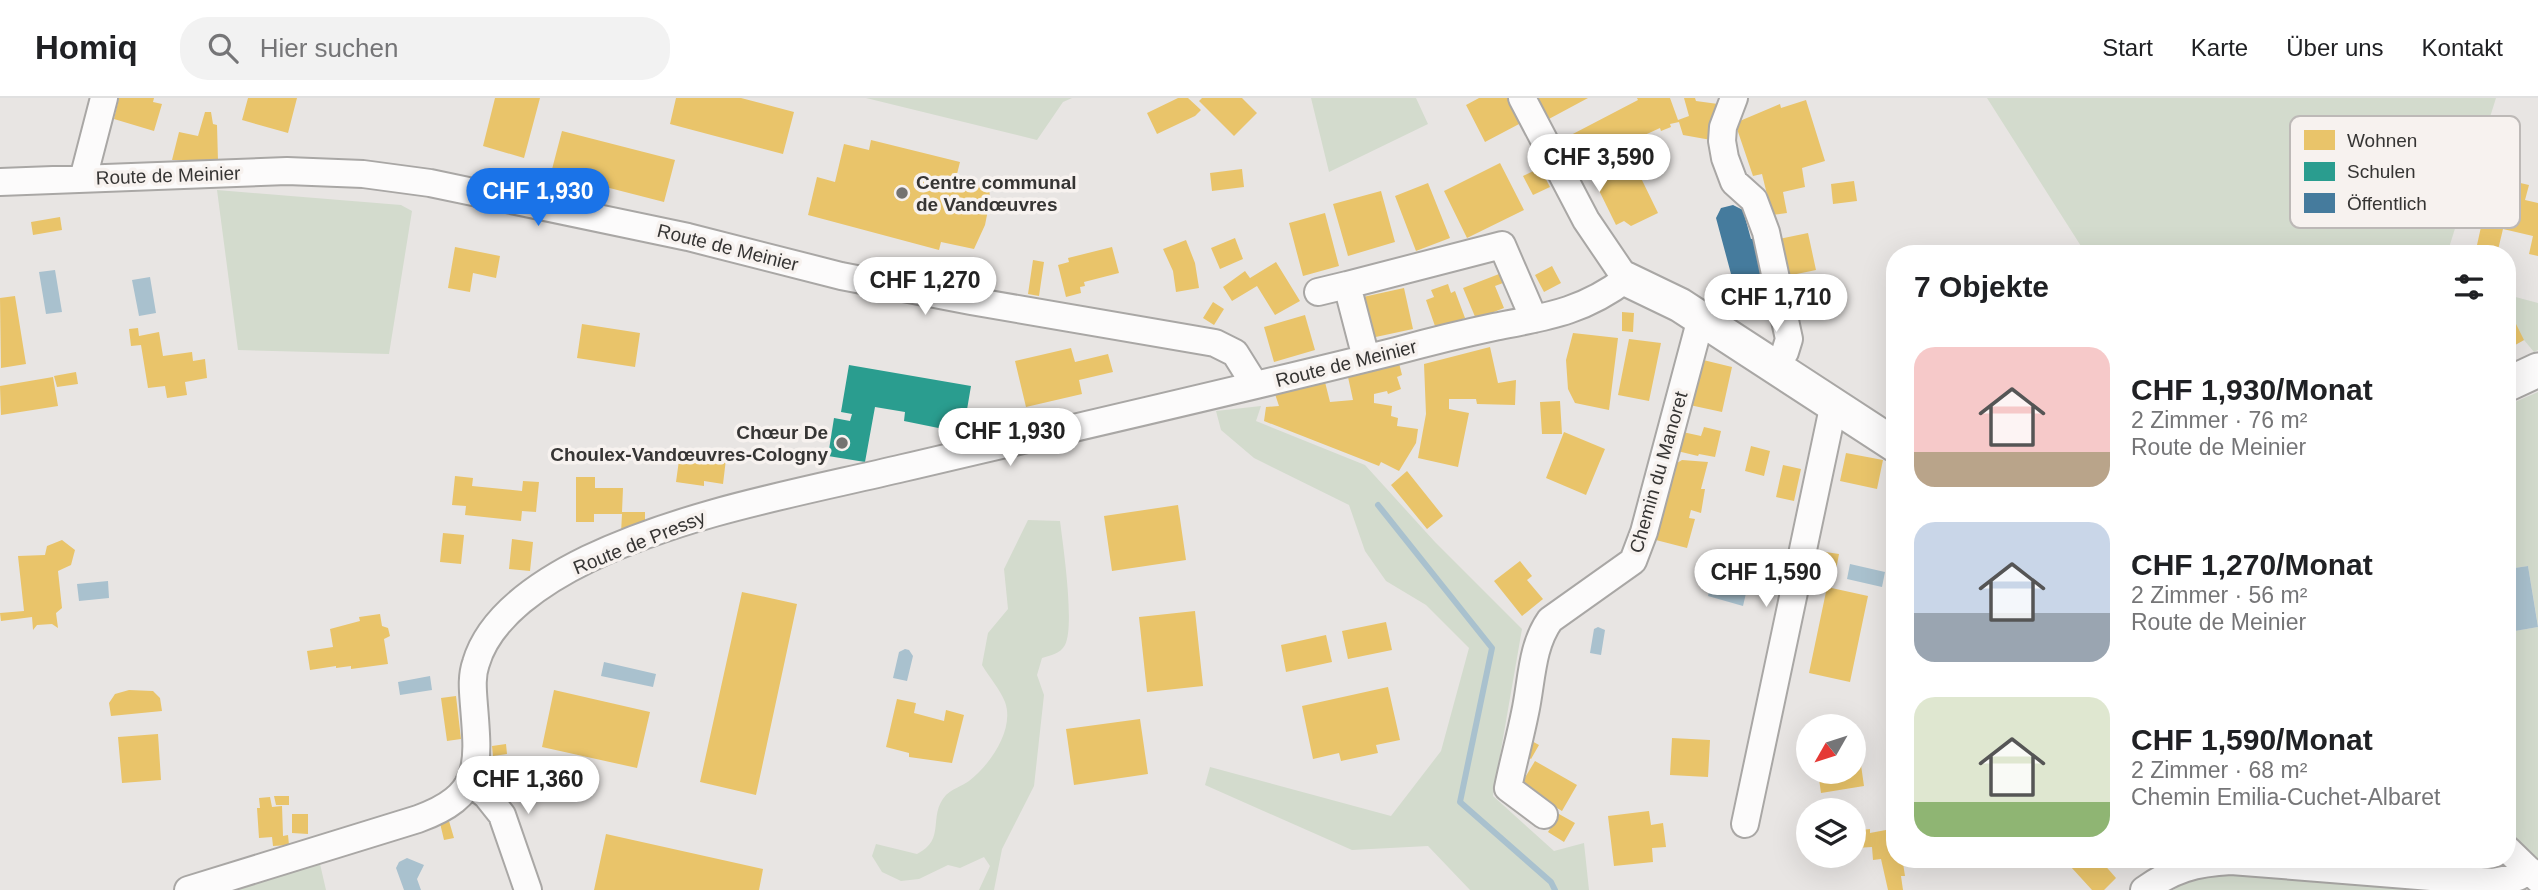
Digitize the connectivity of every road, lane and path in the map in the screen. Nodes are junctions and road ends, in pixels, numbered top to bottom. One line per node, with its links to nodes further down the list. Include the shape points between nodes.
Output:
1 (104, 98): 4 (street)
2 (1522, 98): 6 (street, via 1586,220)
3 (1734, 98): 12 (street, via 1722,141 1734,182 1754,200 1766,232 1789,339)
4 (83, 179): 5 (street, Route de Meinier); 15 (street, Route de Meinier, via 323,172 464,189 688,237 841,276 1215,343 1235,352)
5 (0, 181)
6 (1626, 279): 9 (main road); 10 (street, Route de Meinier, via 1584,306)
7 (1347, 285): 8 (street); 10 (street, via 1502,245); 11 (street)
8 (1318, 292)
9 (1701, 318): 12 (main road); 19 (street, Chemin du Manoret, via 1633,561 1550,620 1535,651 1508,788)
10 (1534, 319): 11 (street, Route de Meinier)
11 (1366, 358): 15 (street, Route de Meinier)
12 (1776, 366): 16 (main road)
13 (2538, 370): 14 (main road)
14 (2516, 380)
15 (1255, 384): 18 (street, Route de Pressy, via 707,514 587,560 514,608 481,650 473,672 477,746)
16 (1834, 403): 17 (main road); 20 (street)
17 (1886, 439)
18 (469, 782): 25 (street, via 457,799 437,812); 26 (street, via 502,815)
19 (1544, 815)
20 (1745, 824)
21 (2516, 858): 24 (street)
22 (2180, 868): 27 (street)
23 (2318, 868): 24 (street, via 2493,882)
24 (2533, 875)
25 (188, 890)
26 (528, 890)
27 (2144, 890)

